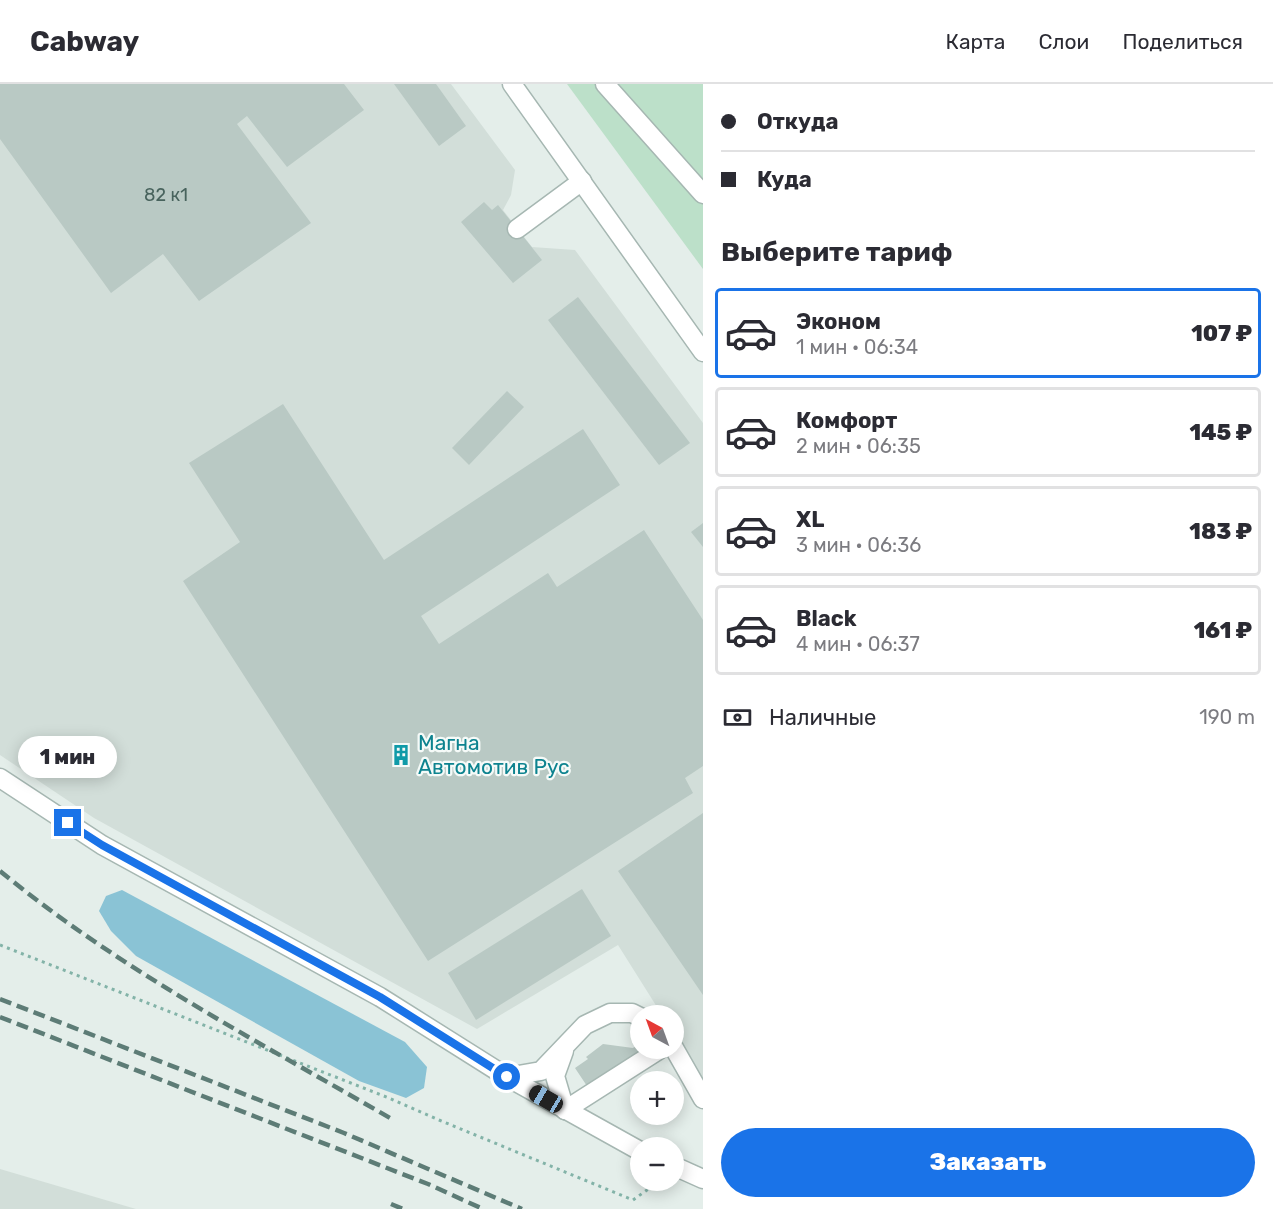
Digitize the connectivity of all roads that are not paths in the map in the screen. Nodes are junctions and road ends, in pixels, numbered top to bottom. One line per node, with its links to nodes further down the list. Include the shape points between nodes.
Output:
1 (512, 84): 3 (street)
2 (604, 84): 4 (street)
3 (582, 181): 5 (street); 6 (street)
4 (703, 194)
5 (517, 229)
6 (703, 352)
7 (0, 778): 12 (street, via 102,845 380,997)
8 (630, 1013): 9 (street, via 610,1013 585,1025)
9 (565, 1046): 12 (street, via 541,1071); 14 (street, via 555,1076)
10 (645, 1059): 14 (street)
11 (681, 1059): 13 (street)
12 (507, 1077): 14 (street)
13 (703, 1099)
14 (565, 1110): 15 (street)
15 (630, 1146)
16 (684, 1170): 17 (street)
17 (703, 1179)

